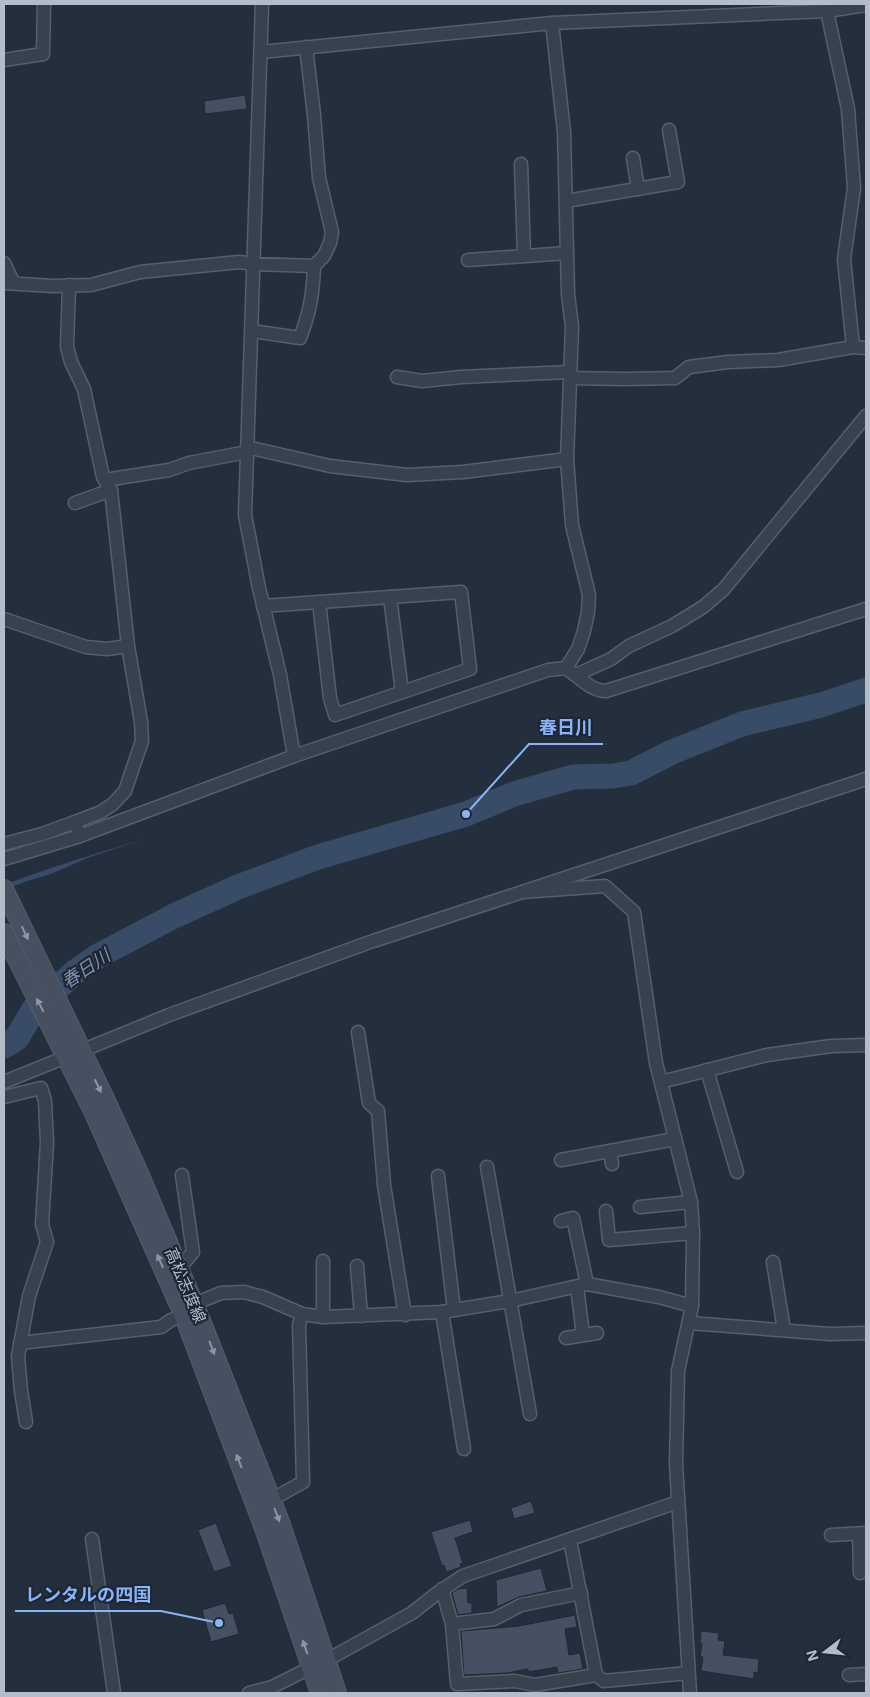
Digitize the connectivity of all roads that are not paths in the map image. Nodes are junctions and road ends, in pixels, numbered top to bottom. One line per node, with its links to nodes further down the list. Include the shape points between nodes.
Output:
1 (44, 4): 8 (street, via 43,54)
2 (262, 4): 7 (street)
3 (866, 5): 4 (street)
4 (827, 11): 5 (street); 23 (street, via 848,109 854,188 844,259)
5 (552, 23): 6 (street); 13 (street, via 564,132)
6 (306, 47): 7 (street); 19 (street, via 319,178 332,232 324,256)
7 (261, 52): 18 (street)
8 (4, 60)
9 (669, 130): 12 (street, via 678,182)
10 (633, 158): 12 (street)
11 (521, 164): 15 (street)
12 (638, 189): 13 (street)
13 (566, 201): 14 (street)
14 (567, 254): 15 (street); 25 (street, via 572,327)
15 (524, 256): 16 (street)
16 (468, 260)
17 (4, 263): 20 (street)
18 (254, 264): 19 (street); 21 (street, via 239,262 150,271 91,285); 22 (street)
19 (314, 266): 22 (street, via 313,296 300,338)
20 (8, 283): 21 (street)
21 (68, 285): 30 (street, via 67,347 84,389)
22 (252, 331): 28 (street)
23 (853, 347): 24 (street); 25 (street, via 778,360 689,367 675,378)
24 (866, 348)
25 (570, 375): 26 (street, via 460,377 422,382); 29 (street)
26 (397, 378)
27 (866, 416): 38 (street, via 722,590 672,626 629,646 611,659)
28 (247, 450): 29 (street, via 330,466 407,475 463,472); 30 (street); 34 (street, via 245,515)
29 (567, 459): 38 (street, via 572,525 590,595 584,631)
30 (108, 485): 31 (street); 37 (street)
31 (75, 503)
32 (390, 597): 33 (street); 39 (street); 39 (street, via 461,592 470,669)
33 (319, 602): 34 (street); 39 (street, via 330,698 335,715)
34 (263, 606): 40 (street, via 280,675)
35 (866, 609): 38 (street, via 606,691 592,688)
36 (4, 619): 37 (street, via 86,647)
37 (128, 646): 42 (street, via 142,741 125,791 113,804)
38 (571, 672): 40 (street, via 548,670)
39 (402, 692)
40 (294, 756): 43 (street)
41 (866, 779): 47 (street)
42 (75, 822): 43 (street); 44 (street)
43 (80, 836): 45 (street)
44 (4, 844)
45 (4, 859)
46 (4, 889): 51 (main road, 高松志度線, one-way to 51)
47 (522, 892): 51 (street, via 273,976); 54 (street, via 605,886 634,912)
48 (4, 933): 51 (main road, 高松志度線, one-way to 48)
49 (358, 1032): 79 (street, via 369,1103 378,1111 384,1185)
50 (866, 1045): 52 (street, via 831,1046 767,1055)
51 (72, 1050): 53 (street); 72 (main road, 高松志度線, one-way to 72, via 138,1171); 76 (main road, 高松志度線, one-way to 51, via 93,1110)
52 (707, 1070): 54 (street); 61 (street)
53 (4, 1082)
54 (661, 1082): 56 (street)
55 (4, 1097): 88 (street, via 41,1088 45,1101 47,1143 42,1224 46,1242 29,1296)
56 (675, 1139): 57 (street); 64 (street)
57 (610, 1151): 58 (street); 59 (street)
58 (561, 1160)
59 (612, 1164)
60 (487, 1167): 74 (street)
61 (736, 1172)
62 (182, 1175): 72 (street, via 193,1252)
63 (438, 1176): 77 (street)
64 (691, 1202): 65 (street); 68 (street)
65 (640, 1206)
66 (606, 1211): 68 (street, via 609,1240)
67 (561, 1221): 73 (street, via 573,1218)
68 (693, 1233): 75 (street)
69 (323, 1261): 81 (street)
70 (773, 1262): 83 (street)
71 (357, 1266): 80 (street)
72 (180, 1268): 76 (main road, 高松志度線)
73 (582, 1286): 74 (street); 75 (street, via 659,1296); 86 (street)
74 (510, 1301): 77 (street); 89 (street)
75 (692, 1306): 82 (street)
76 (189, 1310): 78 (street, via 221,1293 244,1292); 88 (street, via 161,1327); 102 (main road, 高松志度線, via 264,1528)
77 (448, 1311): 79 (street); 91 (street)
78 (302, 1314): 81 (street); 92 (street, via 299,1325 303,1482)
79 (405, 1314): 80 (street)
80 (361, 1316): 81 (street)
81 (323, 1318)
82 (690, 1323): 83 (street); 93 (street, via 678,1371)
83 (784, 1330): 85 (street)
84 (597, 1333): 86 (street)
85 (866, 1333)
86 (583, 1335): 87 (street)
87 (566, 1338)
88 (20, 1343): 90 (street, via 18,1356)
89 (530, 1414)
90 (26, 1422)
91 (464, 1449)
92 (280, 1494)
93 (678, 1502): 97 (street); 103 (street)
94 (862, 1534): 95 (street); 98 (street)
95 (831, 1535)
96 (92, 1539): 108 (street)
97 (570, 1540): 99 (street, via 463,1576); 100 (street)
98 (860, 1573)
99 (442, 1589): 101 (street); 102 (street, via 412,1613)
100 (581, 1593): 101 (street, via 521,1605 494,1619); 105 (street)
101 (452, 1624): 105 (street, via 457,1684 515,1681 535,1685)
102 (320, 1664): 107 (street); 110 (main road, 高松志度線); 111 (main road, 高松志度線)
103 (688, 1673): 105 (street, via 604,1681); 112 (street)
104 (866, 1674): 106 (street)
105 (596, 1675)
106 (850, 1675)
107 (272, 1690): 109 (street)
108 (114, 1693)
109 (249, 1693)
110 (320, 1693)
111 (337, 1693)
112 (690, 1693)

